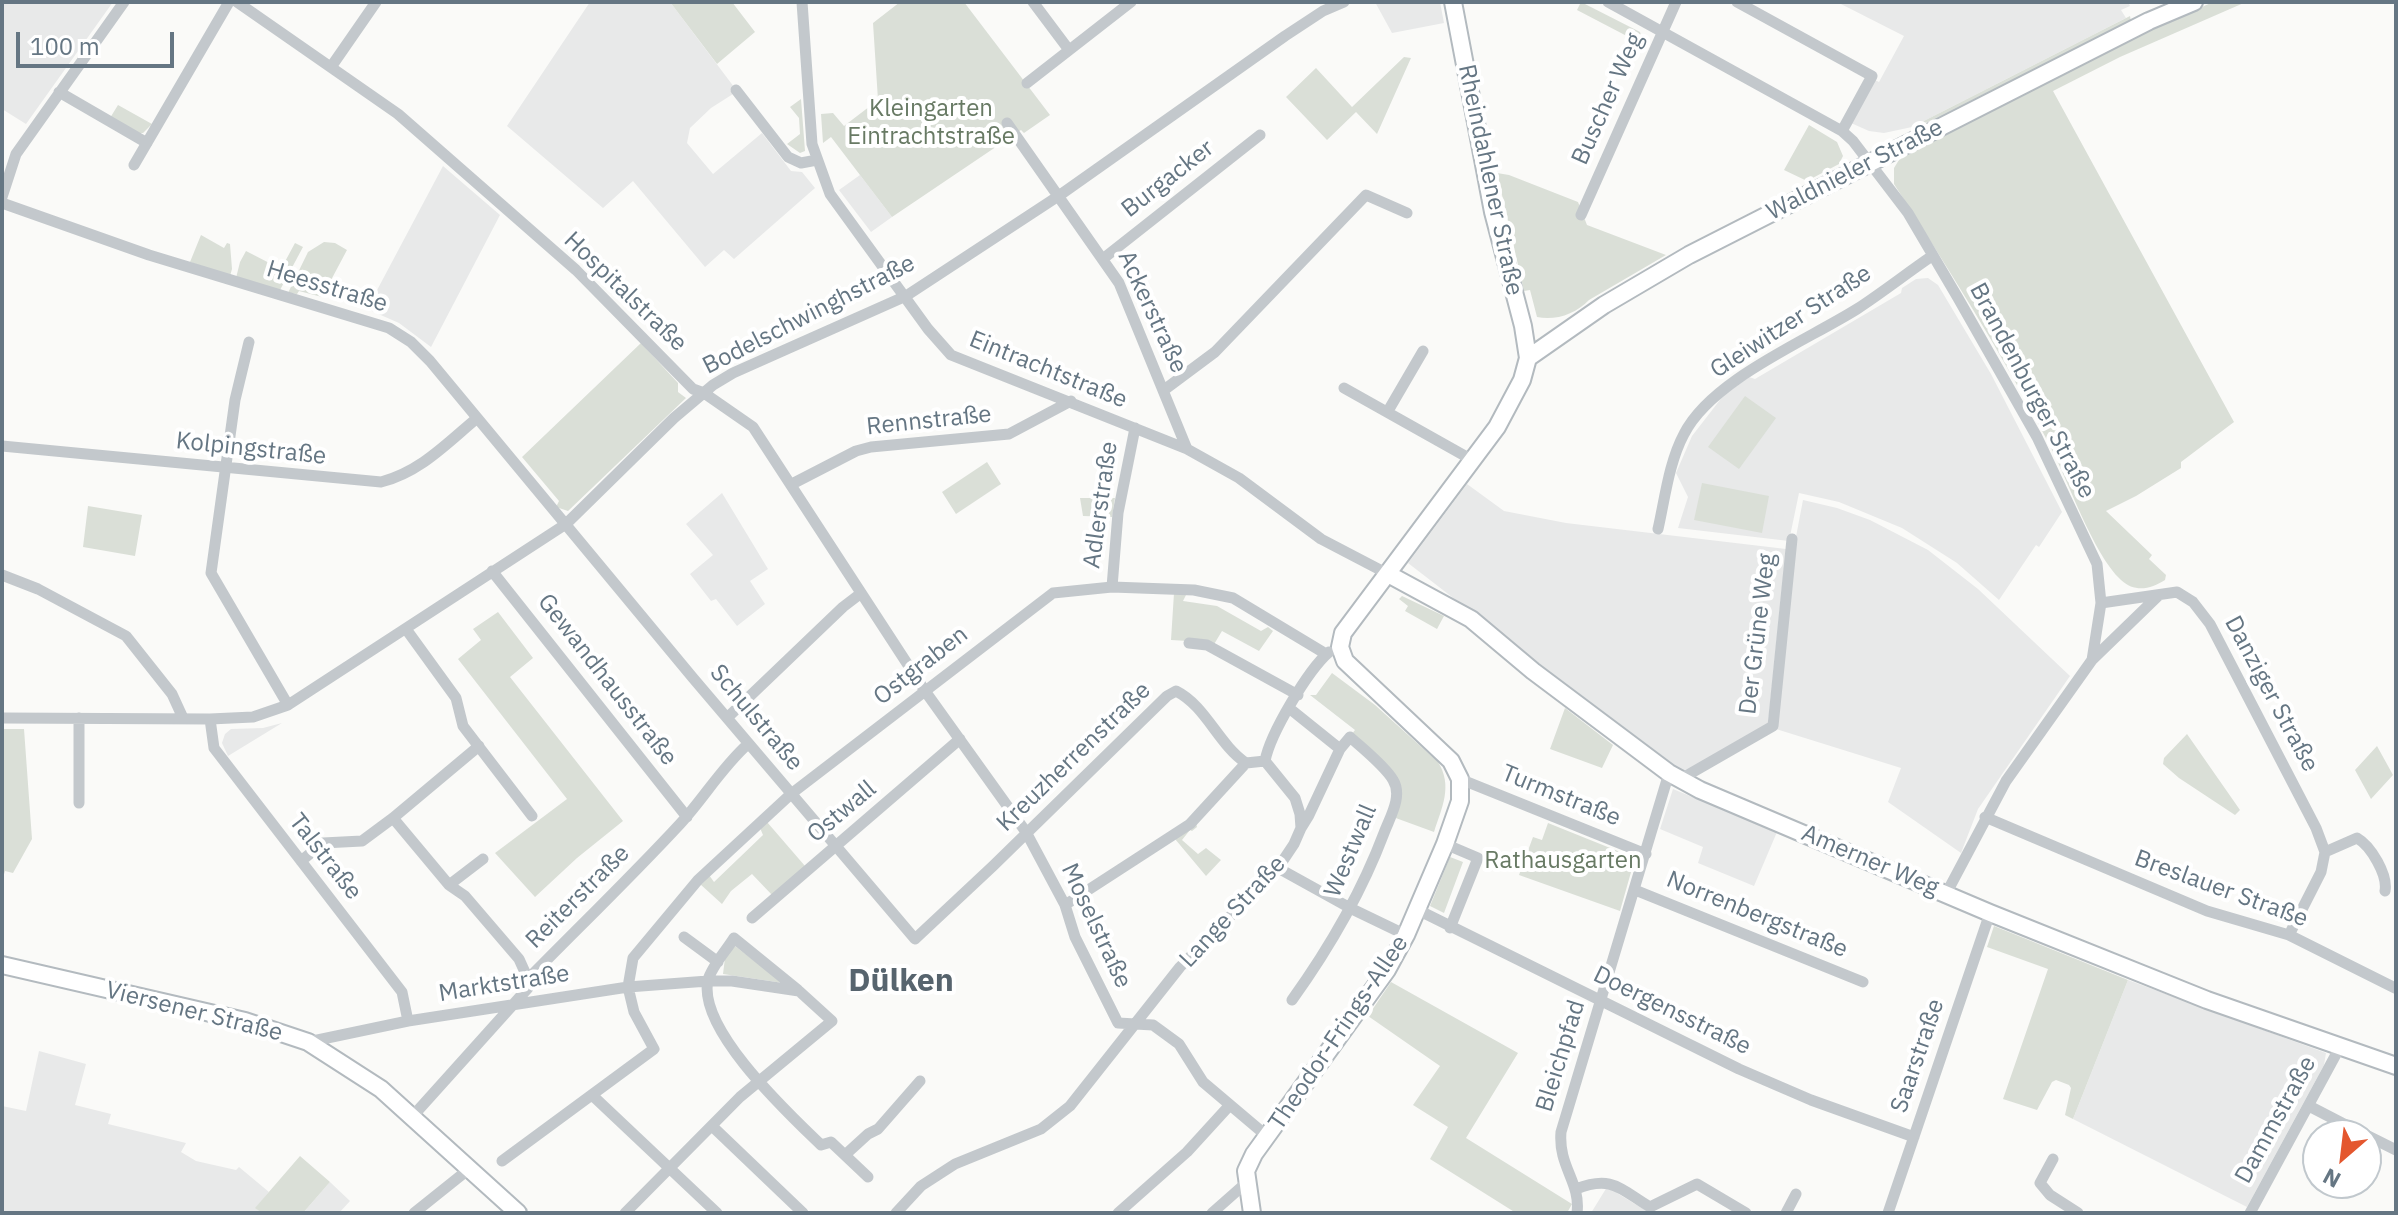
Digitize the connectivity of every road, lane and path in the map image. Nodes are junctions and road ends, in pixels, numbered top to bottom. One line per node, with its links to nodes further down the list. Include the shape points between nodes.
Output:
1 (124, 2): 19 (street)
2 (229, 2): 23 (street)
3 (237, 2): 16 (street, Hospitalstraße)
4 (376, 2): 16 (street)
5 (802, 2): 24 (street, Eintrachtstraße)
6 (1033, 2): 15 (street)
7 (1131, 2): 15 (street)
8 (1344, 2): 27 (street, Bodelschwinghstraße, via 1285,36)
9 (1453, 2): 36 (main road, Rheindahlener Straße, via 1493,212)
10 (1608, 2): 14 (street)
11 (1676, 2): 14 (street, Buscher Weg)
12 (1737, 2): 21 (street, via 1872,76)
13 (2194, 2): 25 (main road, Waldnieler Straße)
14 (1661, 32): 21 (street); 30 (street, Buscher Weg)
15 (1069, 50): 17 (street)
16 (331, 67): 39 (street, Hospitalstraße, via 398,114 576,270 693,389)
17 (1027, 83)
18 (736, 90): 24 (street, via 788,157 801,163)
19 (59, 92): 23 (street); 28 (street, via 16,154)
20 (1007, 123): 27 (street, Ackerstraße)
21 (1842, 131): 25 (street)
22 (1260, 135): 32 (street, Burgacker)
23 (147, 143): 26 (street)
24 (817, 160): 33 (street, Eintrachtstraße, via 830,194)
25 (1870, 162): 31 (street, Brandenburger Straße); 36 (main road, Waldnieler Straße, via 1689,255)
26 (134, 165)
27 (1060, 195): 32 (street, Ackerstraße); 33 (street, Bodelschwinghstraße)
28 (2, 200): 42 (street, Heesstraße, via 149,255 389,328 430,361)
29 (1407, 213): 38 (street, via 1366,195 1215,352)
30 (1581, 215)
31 (1932, 256): 50 (street, Gleiwitzer Straße, via 1708,404 1685,431); 58 (street, Brandenburger Straße, via 2037,437 2097,564)
32 (1104, 258): 38 (street, Ackerstraße)
33 (906, 296): 39 (street, Bodelschwinghstraße, via 733,373); 40 (street, Eintrachtstraße, via 951,355)
34 (249, 342): 47 (street)
35 (1423, 351): 41 (street)
36 (1528, 358): 46 (main road, via 1522,380)
37 (1344, 388): 41 (street)
38 (1164, 390): 45 (street, Ackerstraße)
39 (704, 393): 48 (street, Hospitalstraße, via 753,427); 49 (street, Bodelschwinghstraße)
40 (1071, 401): 43 (street, Eintrachtstraße); 48 (street, Rennstraße, via 1009,434 871,447)
41 (1388, 411): 46 (street)
42 (476, 419): 47 (street, Kolpingstraße, via 425,463 381,482); 49 (street, Heesstraße)
43 (1135, 428): 45 (street, Eintrachtstraße); 55 (street, Adlerstraße, via 1118,513)
44 (2, 446): 47 (street, Kolpingstraße)
45 (1187, 449): 53 (street, Eintrachtstraße, via 1239,478 1321,539)
46 (1474, 461): 53 (main road)
47 (226, 468): 65 (street, via 211,573)
48 (792, 484): 56 (street, Hospitalstraße)
49 (566, 524): 52 (street, Bodelschwinghstraße); 70 (street, Schulstraße)
50 (1658, 529)
51 (1792, 539): 80 (street, Der Grüne Weg, via 1773,726 1686,776)
52 (492, 571): 59 (street, Bodelschwinghstraße); 84 (street, Gewandhausstraße)
53 (1388, 574): 61 (main road); 78 (main road, Amerner Weg, via 1471,619)
54 (2, 575): 69 (street, via 126,636 172,694)
55 (1112, 587): 61 (street, Ostgraben, via 1216,593); 63 (street, Ostgraben, via 1053,593)
56 (860, 594): 63 (street, Hospitalstraße); 70 (street)
57 (2159, 595): 58 (street, Danziger Straße); 62 (street, Brandenburger Straße); 91 (street, Danziger Straße, via 2177,592 2210,624)
58 (2101, 603): 62 (street, Brandenburger Straße)
59 (406, 629): 65 (street, Bodelschwinghstraße); 74 (street, via 445,679 463,726)
60 (1189, 643): 64 (street, via 1207,645)
61 (1333, 650): 64 (street); 79 (main road, via 1451,761)
62 (2092, 660): 85 (street, Brandenburger Straße)
63 (925, 691): 72 (street, Hospitalstraße); 81 (street, Ostgraben)
64 (1298, 695): 66 (street)
65 (288, 705): 71 (street, Bodelschwinghstraße, via 253,717)
66 (1289, 708): 75 (street); 76 (street, via 1271,738)
67 (2, 718): 68 (street, Bodelschwinghstraße)
68 (79, 718): 69 (street, Bodelschwinghstraße); 82 (street)
69 (183, 718): 71 (street, Bodelschwinghstraße)
70 (727, 718): 73 (street, Schulstraße)
71 (210, 719): 94 (street, Talstraße, via 214,748)
72 (960, 739): 88 (street, Hospitalstraße); 90 (street, Ostwall)
73 (748, 744): 81 (street, Schulstraße); 84 (street, Reiterstraße)
74 (479, 746): 83 (street); 86 (street)
75 (1340, 749): 87 (street, Lange Straße); 101 (street, Westwall, via 1350,737 1394,781 1397,797)
76 (1265, 761): 77 (street); 87 (street, via 1295,798)
77 (1246, 763): 88 (street, Kreuzherrenstraße, via 1232,754 1189,697 1176,691); 100 (street, via 1190,824)
78 (1669, 773): 80 (main road, Amerner Weg); 92 (street, Bleichpfad)
79 (1460, 779): 89 (main road, Theodor-Frings-Allee, via 1460,801); 92 (street, Turmstraße)
80 (1684, 782): 99 (main road, Amerner Weg)
81 (791, 794): 90 (street, Schulstraße); 115 (street, Ostgraben, via 698,880 633,958)
82 (79, 803)
83 (532, 816)
84 (687, 817): 112 (street, Reiterstraße)
85 (1985, 817): 99 (street, Brandenburger Straße); 107 (street, Breslauer Straße, via 2207,911)
86 (393, 818): 94 (street, via 362,841 323,843); 96 (street)
87 (1301, 828): 95 (street, Lange Straße)
88 (1026, 832): 100 (street, Moselstraße); 109 (street, Kreuzherrenstraße)
89 (1445, 844): 102 (main road, Theodor-Frings-Allee); 105 (street, via 1478,858)
90 (835, 846): 104 (street, Ostwall); 109 (street, Schulstraße)
91 (2325, 852): 98 (street, via 2357,838 2365,843 2387,882); 107 (street, via 2321,872)
92 (1646, 854): 97 (street, Bleichpfad)
93 (483, 859): 96 (street)
94 (301, 861): 121 (street, Talstraße, via 402,992)
95 (1278, 868): 101 (street); 122 (street, Lange Straße, via 1180,967)
96 (449, 885): 112 (street, via 465,896 519,959)
97 (1635, 890): 114 (street, Norrenbergstraße); 119 (street, Bleichpfad)
98 (2385, 891)
99 (1946, 894): 103 (main road, Amerner Weg)
100 (1065, 905): 122 (street, Moselstraße, via 1118,1023)
101 (1352, 909): 106 (street); 118 (street, Westwall)
102 (1418, 910): 105 (street, Doergensstraße); 106 (main road, Theodor-Frings-Allee)
103 (1990, 913): 124 (main road, Amerner Weg); 135 (street, Saarstraße)
104 (752, 918)
105 (1450, 928): 119 (street, Doergensstraße)
106 (1406, 935): 134 (main road, Theodor-Frings-Allee, via 1387,970)
107 (2289, 935): 116 (street, Breslauer Straße)
108 (684, 937): 110 (street)
109 (915, 939)
110 (718, 962): 113 (street); 117 (street, via 734,938)
111 (2, 965): 123 (main road, Viersener Straße, via 245,1021)
112 (528, 979): 120 (street, Reiterstraße, via 528,988)
113 (708, 981): 115 (street, Marktstraße); 117 (street, Marktstraße); 127 (street, via 709,1003 724,1035)
114 (1863, 982)
115 (628, 987): 120 (street, Marktstraße); 128 (street, via 634,1012 654,1049)
116 (2395, 988)
117 (799, 991): 127 (street, via 832,1021)
118 (1292, 1000)
119 (1601, 1001): 135 (street, Doergensstraße, via 1778,1086); 143 (street, Bleichpfad, via 1561,1132 1562,1162)
120 (512, 1006): 121 (street, Marktstraße); 131 (street, Reiterstraße)
121 (408, 1021): 123 (street, Marktstraße)
122 (1136, 1024): 129 (street, via 1153,1025 1179,1044 1203,1082); 150 (street, Lange Straße, via 1070,1106 1041,1129 955,1164 921,1186)
123 (308, 1042): 131 (main road, Viersener Straße, via 381,1089)
124 (2340, 1047): 125 (main road, Amerner Weg); 130 (street, Dammstraße)
125 (2396, 1066)
126 (920, 1081): 136 (street, via 878,1129)
127 (759, 1082): 133 (street); 136 (street, via 821,1145 831,1142)
128 (592, 1095): 138 (street); 140 (street)
129 (1229, 1106): 134 (street); 151 (street)
130 (2309, 1106): 132 (street); 159 (street, Dammstraße)
131 (412, 1117): 139 (main road, Viersener Straße)
132 (2335, 1119)
133 (712, 1126): 140 (street); 149 (street)
134 (1268, 1137): 142 (main road, Theodor-Frings-Allee, via 1254,1154)
135 (1914, 1137): 157 (street, Saarstraße)
136 (845, 1155): 141 (street)
137 (2053, 1159): 158 (street, via 2040,1183)
138 (502, 1161)
139 (469, 1169): 145 (street); 146 (main road, Viersener Straße)
140 (668, 1169): 147 (street); 148 (street)
141 (868, 1177)
142 (1246, 1183): 152 (street); 153 (main road)
143 (1576, 1189): 154 (street, Bleichpfad); 155 (street, via 1609,1182 1650,1207 1697,1184)
144 (1796, 1194): 156 (street)
145 (414, 1213)
146 (518, 1213)
147 (625, 1213)
148 (717, 1213)
149 (803, 1213)
150 (896, 1213)
151 (1118, 1213)
152 (1212, 1213)
153 (1252, 1213)
154 (1577, 1213)
155 (1746, 1213)
156 (1786, 1213)
157 (1888, 1213)
158 (2078, 1213)
159 (2250, 1213)

